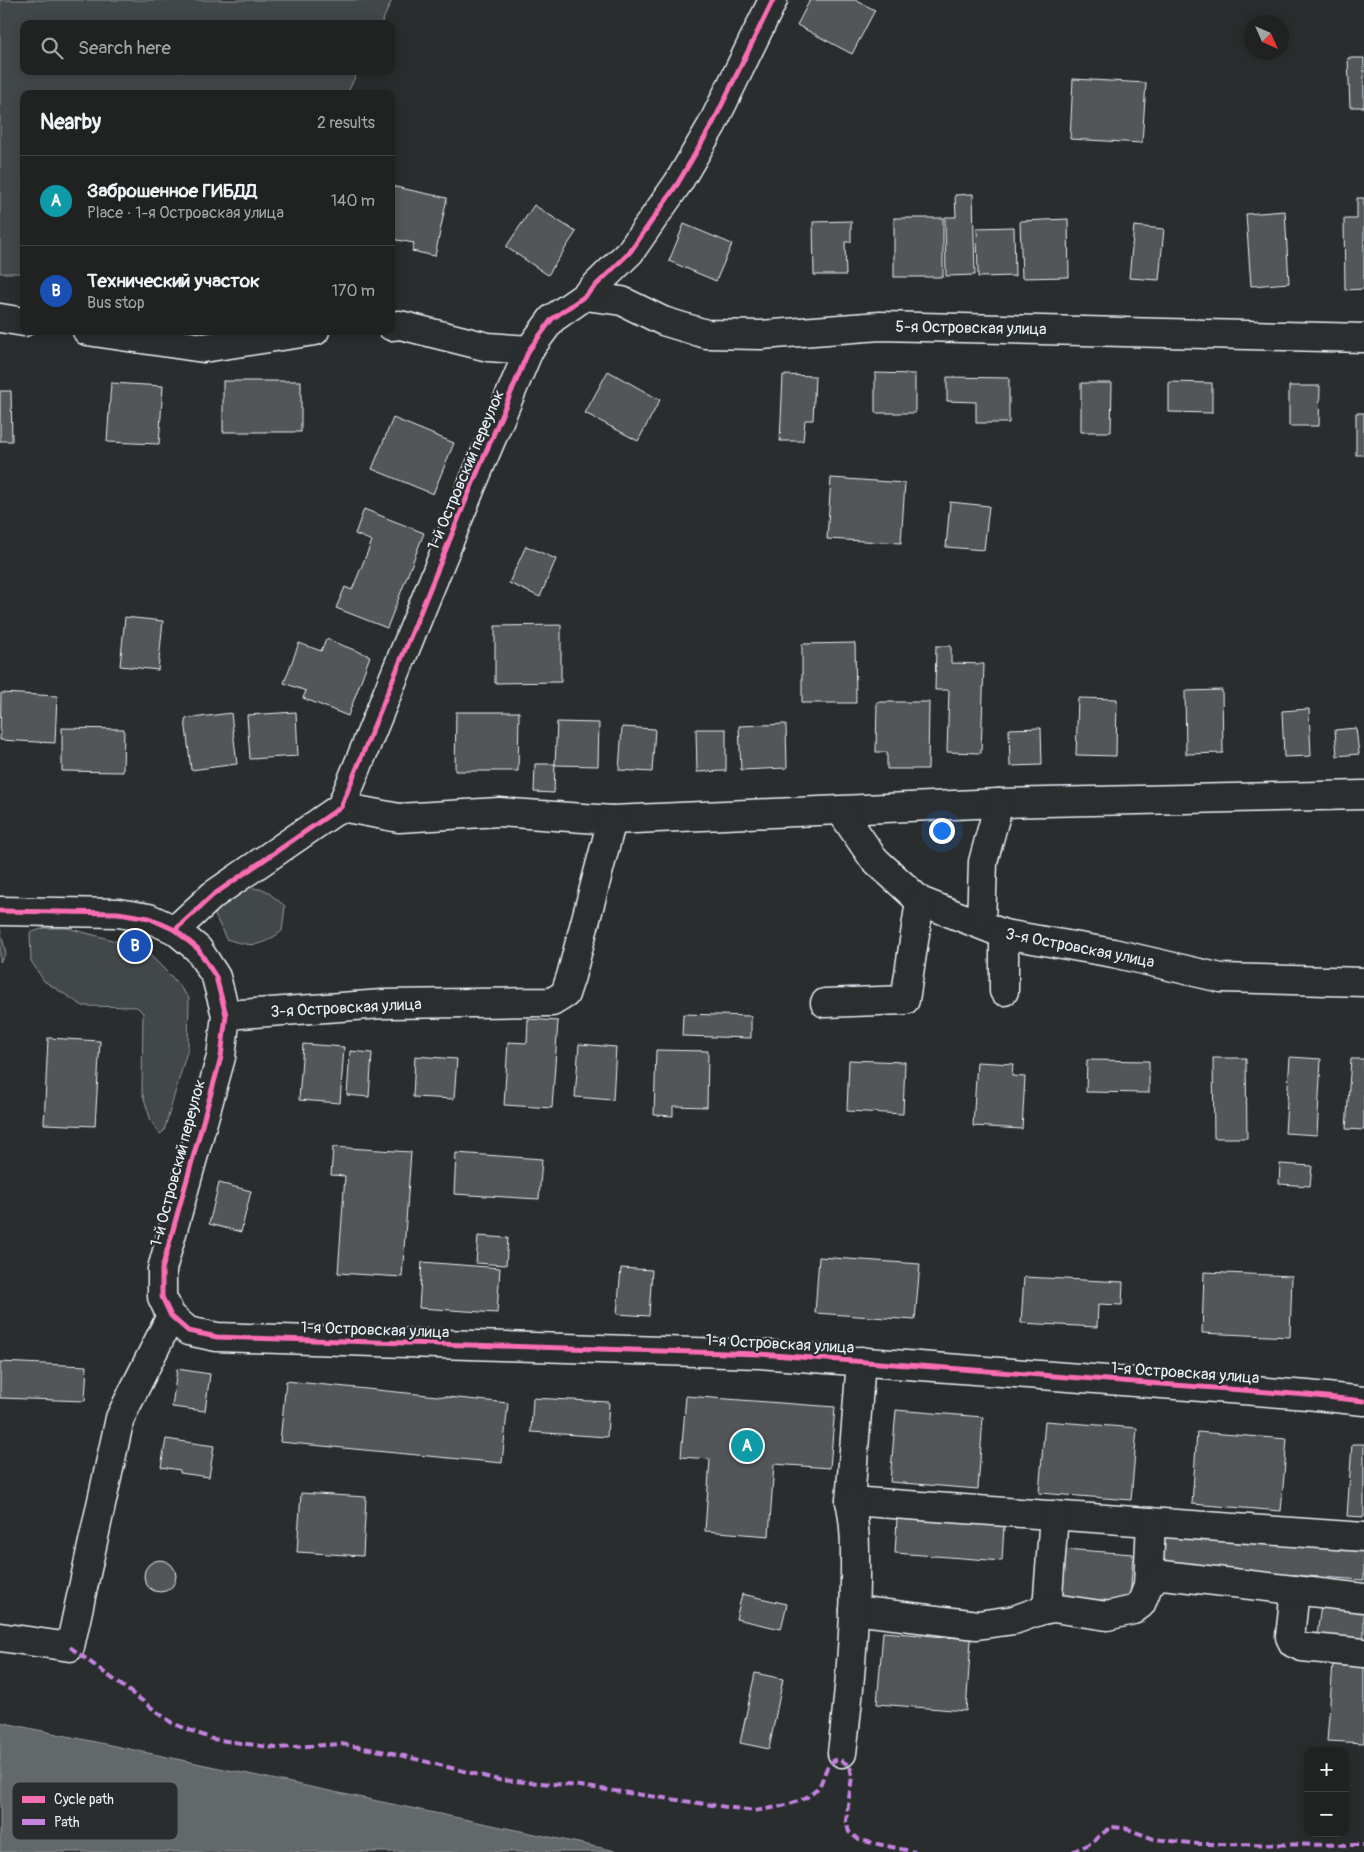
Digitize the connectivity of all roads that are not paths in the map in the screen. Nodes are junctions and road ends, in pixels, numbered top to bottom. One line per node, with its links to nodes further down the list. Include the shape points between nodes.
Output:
1 (772, 0): 2 (street, 1-й Островский переулок, via 712,125 678,182 630,252)
2 (584, 296): 8 (street, 5-я Островская улица, via 622,301 663,321 706,334 761,335 880,326); 9 (street, 1-й Островский переулок, via 552,319)
3 (0, 318): 4 (street)
4 (20, 321)
5 (395, 326): 9 (street, via 488,347)
6 (114, 335): 7 (street, via 203,348)
7 (289, 335)
8 (1364, 338)
9 (529, 350): 12 (street, 1-й Островский переулок)
10 (1364, 795): 11 (street)
11 (999, 803): 13 (street); 17 (street, via 983,862)
12 (341, 807): 14 (street, via 399,818 499,812); 18 (street, via 213,894)
13 (841, 811): 14 (street); 15 (street, 3-я Островская улица, via 873,858)
14 (612, 820): 22 (street, 3-я Островская улица, via 571,976 565,994 552,1002 383,1004)
15 (920, 900): 17 (street, 3-я Островская улица); 21 (street, via 904,1000)
16 (0, 911): 18 (street, via 118,914 149,918)
17 (992, 929): 19 (street, 3-я Островская улица, via 1221,978); 20 (street)
18 (174, 930): 22 (street, via 198,949 216,977)
19 (1364, 982)
20 (1004, 991)
21 (825, 1003)
22 (226, 1015): 23 (street, 1-й Островский переулок, via 221,1057 162,1269 162,1297)
23 (171, 1316): 24 (street, 1-я Островская улица, via 188,1331 217,1338 749,1353); 35 (street, via 120,1418 70,1647)
24 (861, 1361): 25 (street, 1-я Островская улица); 26 (street)
25 (1364, 1401)
26 (850, 1500): 27 (street); 34 (street, via 855,1528)
27 (1054, 1515): 28 (street); 33 (street)
28 (1151, 1522): 29 (street); 30 (street)
29 (1364, 1536)
30 (1148, 1586): 31 (street, via 1157,1576 1163,1575); 33 (street, via 1141,1604 1133,1610 1116,1614 1107,1616)
31 (1295, 1590): 32 (street); 36 (street, via 1290,1637 1293,1643 1302,1648)
32 (1364, 1598)
33 (1047, 1609): 34 (street, via 1014,1620 977,1625)
34 (854, 1610): 37 (street, via 850,1688)
35 (0, 1637)
36 (1364, 1653)
37 (842, 1753)

